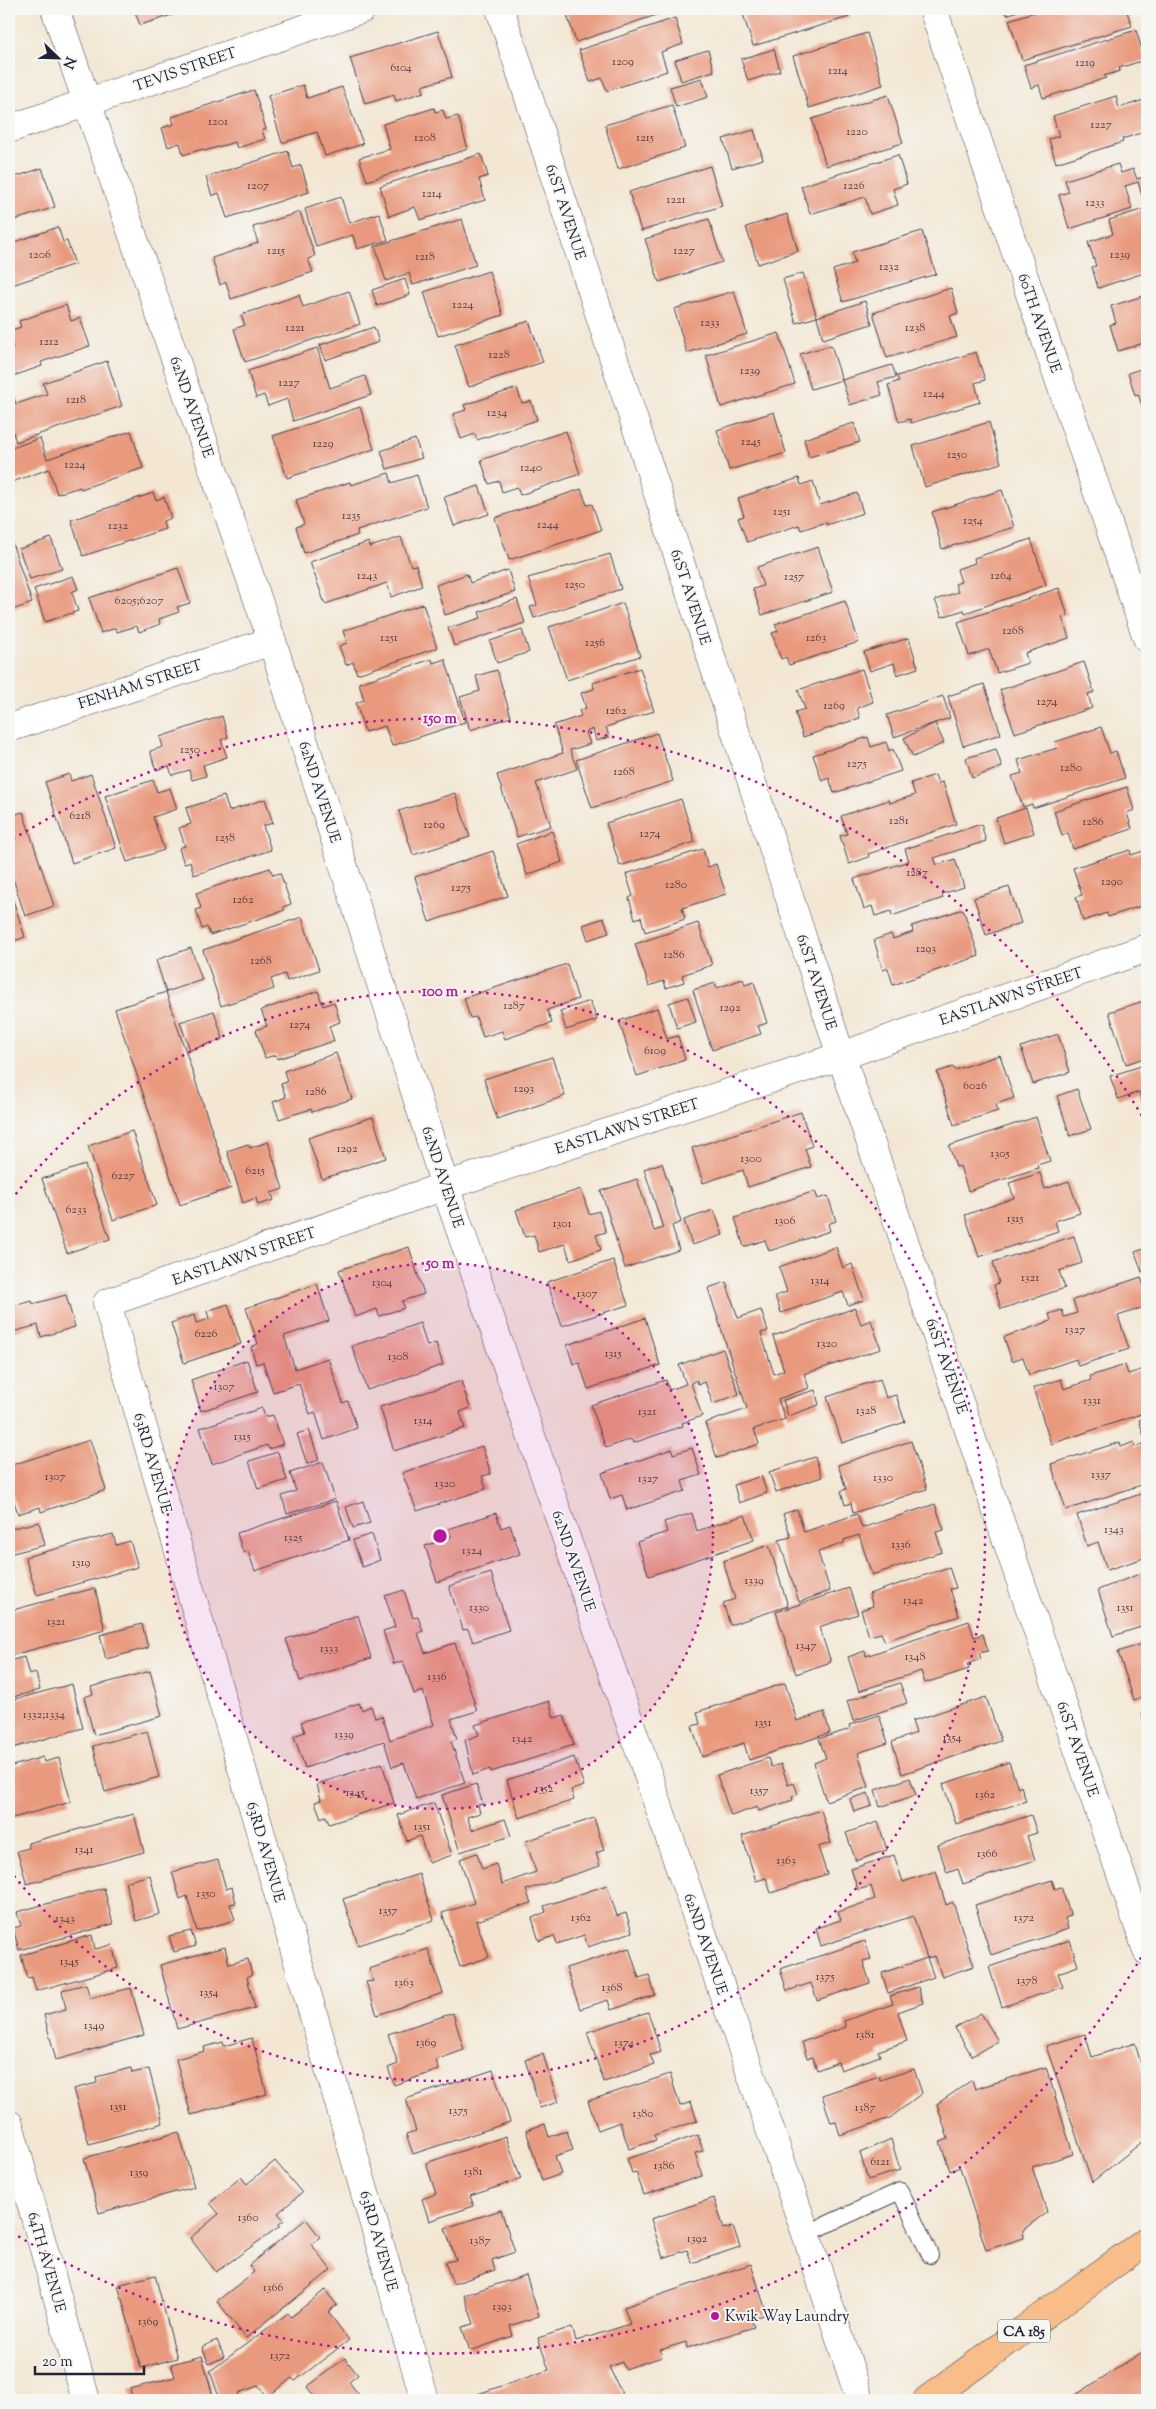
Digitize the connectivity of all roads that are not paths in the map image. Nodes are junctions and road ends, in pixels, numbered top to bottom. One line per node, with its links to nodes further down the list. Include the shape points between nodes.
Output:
1 (55, 9): 5 (street, 62ND AVENUE)
2 (362, 9): 5 (street, TEVIS STREET)
3 (500, 9): 11 (street, 61ST AVENUE)
4 (933, 9): 7 (street, 60TH AVENUE)
5 (88, 103): 6 (street, TEVIS STREET); 8 (street, 62ND AVENUE)
6 (9, 129)
7 (1147, 638)
8 (272, 641): 9 (street, FENHAM STREET); 12 (street, 62ND AVENUE)
9 (9, 728)
10 (1147, 948): 11 (street, EASTLAWN STREET)
11 (841, 1056): 12 (street, EASTLAWN STREET); 14 (street, 61ST AVENUE)
12 (445, 1186): 13 (street, EASTLAWN STREET); 16 (street, 62ND AVENUE)
13 (107, 1303): 20 (street, 63RD AVENUE)
14 (1147, 1951)
15 (9, 2124): 19 (street, 64TH AVENUE)
16 (806, 2234): 18 (lane, via 900,2191); 21 (street, 62ND AVENUE)
17 (1147, 2240): 22 (main road, CA 185)
18 (930, 2255)
19 (86, 2400)
20 (425, 2400)
21 (860, 2400)
22 (927, 2400)

